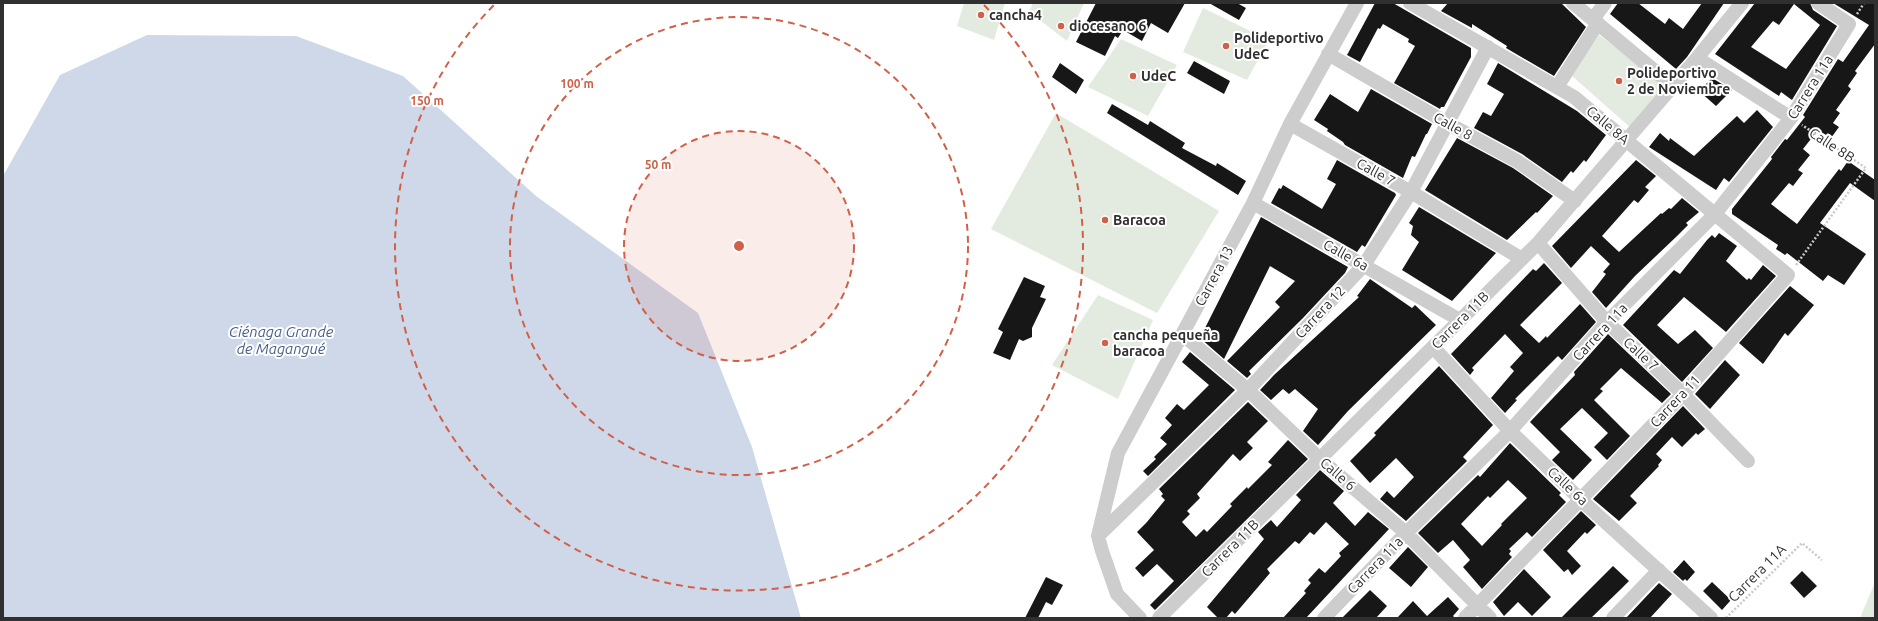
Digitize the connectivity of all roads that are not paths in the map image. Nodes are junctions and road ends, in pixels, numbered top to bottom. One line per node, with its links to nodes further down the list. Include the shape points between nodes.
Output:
1 (1357, 3): 9 (street, Carrera 13)
2 (1410, 3): 8 (street, Calle 8A)
3 (1574, 3): 7 (street)
4 (1605, 3): 7 (street)
5 (1742, 3): 10 (street, Carrera 11B)
6 (1818, 3): 13 (street, Carrera 11a, via 1850,24)
7 (1595, 21): 11 (street); 12 (street)
8 (1488, 47): 12 (street, Calle 8A); 14 (street, Carrera 12)
9 (1328, 54): 14 (street, Calle 8); 15 (street, Carrera 13)
10 (1698, 58): 11 (street, Carrera 11B); 13 (street)
11 (1673, 86): 16 (street, Carrera 11B)
12 (1557, 87): 16 (street, Calle 8A, via 1574,97)
13 (1791, 118): 20 (street, Carrera 11a)
14 (1447, 123): 17 (street, Carrera 12); 18 (street, Calle 8, via 1517,161)
15 (1290, 124): 17 (street, Calle 7); 19 (street, Carrera 13)
16 (1626, 140): 18 (street, Carrera 11B); 20 (street, Calle 8A)
17 (1411, 192): 22 (street, Calle 7); 23 (street, Carrera 12)
18 (1575, 201): 21 (street, Carrera 11B)
19 (1253, 203): 23 (street, Calle 6a); 27 (street, Carrera 13)
20 (1715, 214): 24 (street, Calle 8A); 26 (street, Carrera 11a)
21 (1538, 243): 22 (street, Carrera 11B); 26 (street, Calle 7)
22 (1522, 258): 25 (street, Carrera 11B)
23 (1364, 265): 25 (street, Calle 6a); 29 (street, Carrera 12)
24 (1788, 275): 30 (street, Carrera 11)
25 (1460, 320): 28 (street, Carrera 11B)
26 (1607, 322): 30 (street, Calle 7); 31 (street, Carrera 11a)
27 (1183, 335): 29 (street, Calle 6); 36 (street, Carrera 13, via 1118,452)
28 (1433, 347): 31 (street, Calle 6a); 32 (street, Carrera 11B)
29 (1248, 390): 32 (street, Calle 6); 36 (street, Carrera 12)
30 (1683, 394): 33 (street, Calle 7); 34 (street, Carrera 11)
31 (1510, 431): 34 (street, Calle 6a); 35 (street, Carrera 11a)
32 (1320, 459): 35 (street, Calle 6); 40 (street, Carrera 11B)
33 (1748, 461)
34 (1580, 499): 37 (street, Calle 6a); 38 (street, Carrera 11)
35 (1406, 533): 38 (street, Calle 6); 41 (street, Carrera 11a)
36 (1098, 536): 39 (street, Carrera 13, via 1117,594)
37 (1659, 570): 44 (street); 45 (street, Calle 6a)
38 (1477, 605): 42 (street, Carrera 11); 43 (street, Calle 6)
39 (1140, 618)
40 (1159, 618)
41 (1324, 618)
42 (1465, 618)
43 (1490, 618)
44 (1612, 618)
45 (1711, 618)

